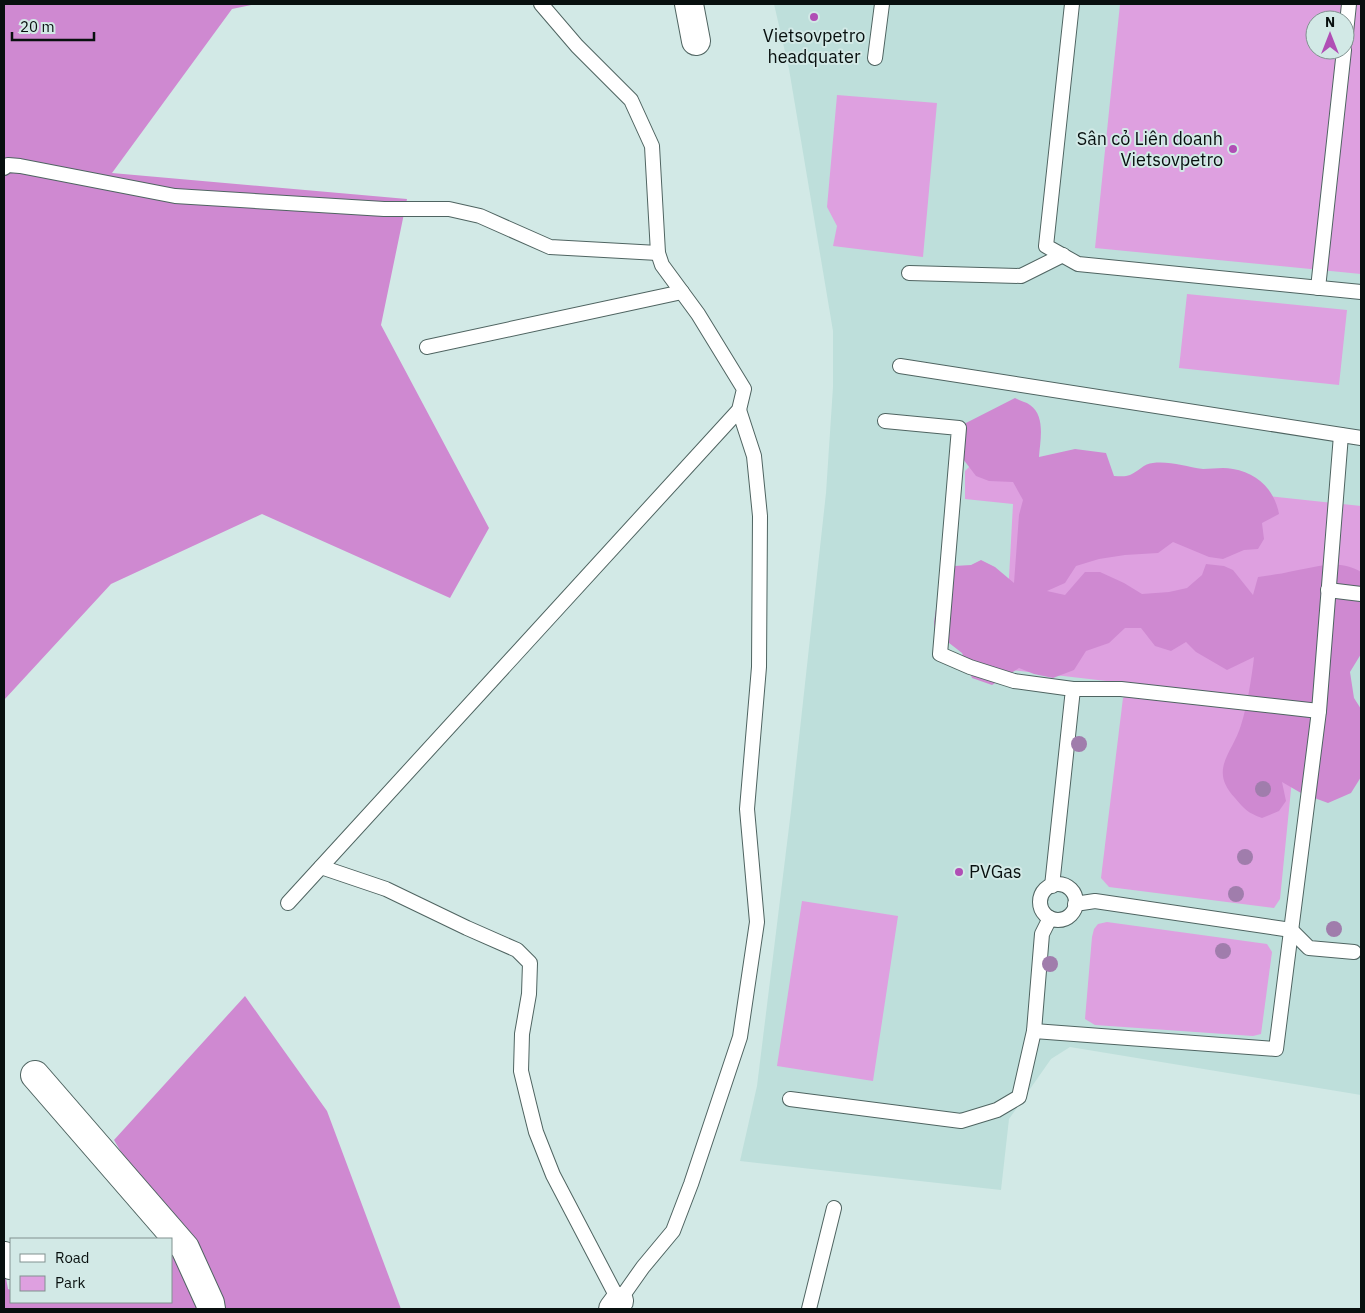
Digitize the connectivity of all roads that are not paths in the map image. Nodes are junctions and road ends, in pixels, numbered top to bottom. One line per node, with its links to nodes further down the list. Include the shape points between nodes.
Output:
1 (541, 4): 9 (lane, via 631,100 652,146)
2 (689, 4): 5 (street)
3 (882, 4): 6 (lane)
4 (1072, 4): 10 (lane, via 1046,246)
5 (696, 40)
6 (875, 58)
7 (1343, 60): 12 (lane)
8 (4, 168): 9 (lane, via 20,166 175,196 384,209 449,209 480,216 550,247)
9 (658, 253): 13 (lane, via 662,265)
10 (1063, 255): 11 (lane, via 1021,276); 12 (lane, via 1078,264)
11 (909, 273)
12 (1318, 288): 14 (lane)
13 (682, 292): 15 (lane); 17 (lane, via 744,389)
14 (1361, 292)
15 (427, 347)
16 (900, 366): 19 (lane)
17 (739, 410): 25 (lane); 37 (lane, via 754,456 760,516 759,667 747,809 757,922 740,1037 691,1184 673,1231)
18 (885, 421): 23 (lane, via 959,428 940,654 1014,681)
19 (1341, 434): 20 (lane); 21 (lane)
20 (1361, 438)
21 (1328, 590): 22 (lane); 24 (lane)
22 (1361, 594)
23 (1073, 688): 24 (lane, via 1121,688); 26 (lane)
24 (1319, 711): 30 (lane)
25 (321, 867): 27 (lane); 37 (lane, via 386,889 517,950 530,964 521,1071 536,1132 553,1175)
26 (1052, 886): 28 (lane, via 1069,889); 29 (lane, via 1043,892 1040,904)
27 (288, 903)
28 (1075, 904): 29 (lane, via 1071,914 1061,920); 30 (lane, via 1095,901)
29 (1050, 918): 32 (lane, via 1042,934)
30 (1291, 930): 31 (lane, via 1309,948); 32 (lane, via 1276,1049)
31 (1354, 952)
32 (1034, 1031): 34 (lane, via 1018,1097 997,1110 961,1121)
33 (35, 1075): 36 (street, via 185,1248)
34 (790, 1099)
35 (834, 1208): 39 (lane)
36 (184, 1271): 38 (street, via 210,1303)
37 (616, 1306)
38 (211, 1309)
39 (809, 1309)

